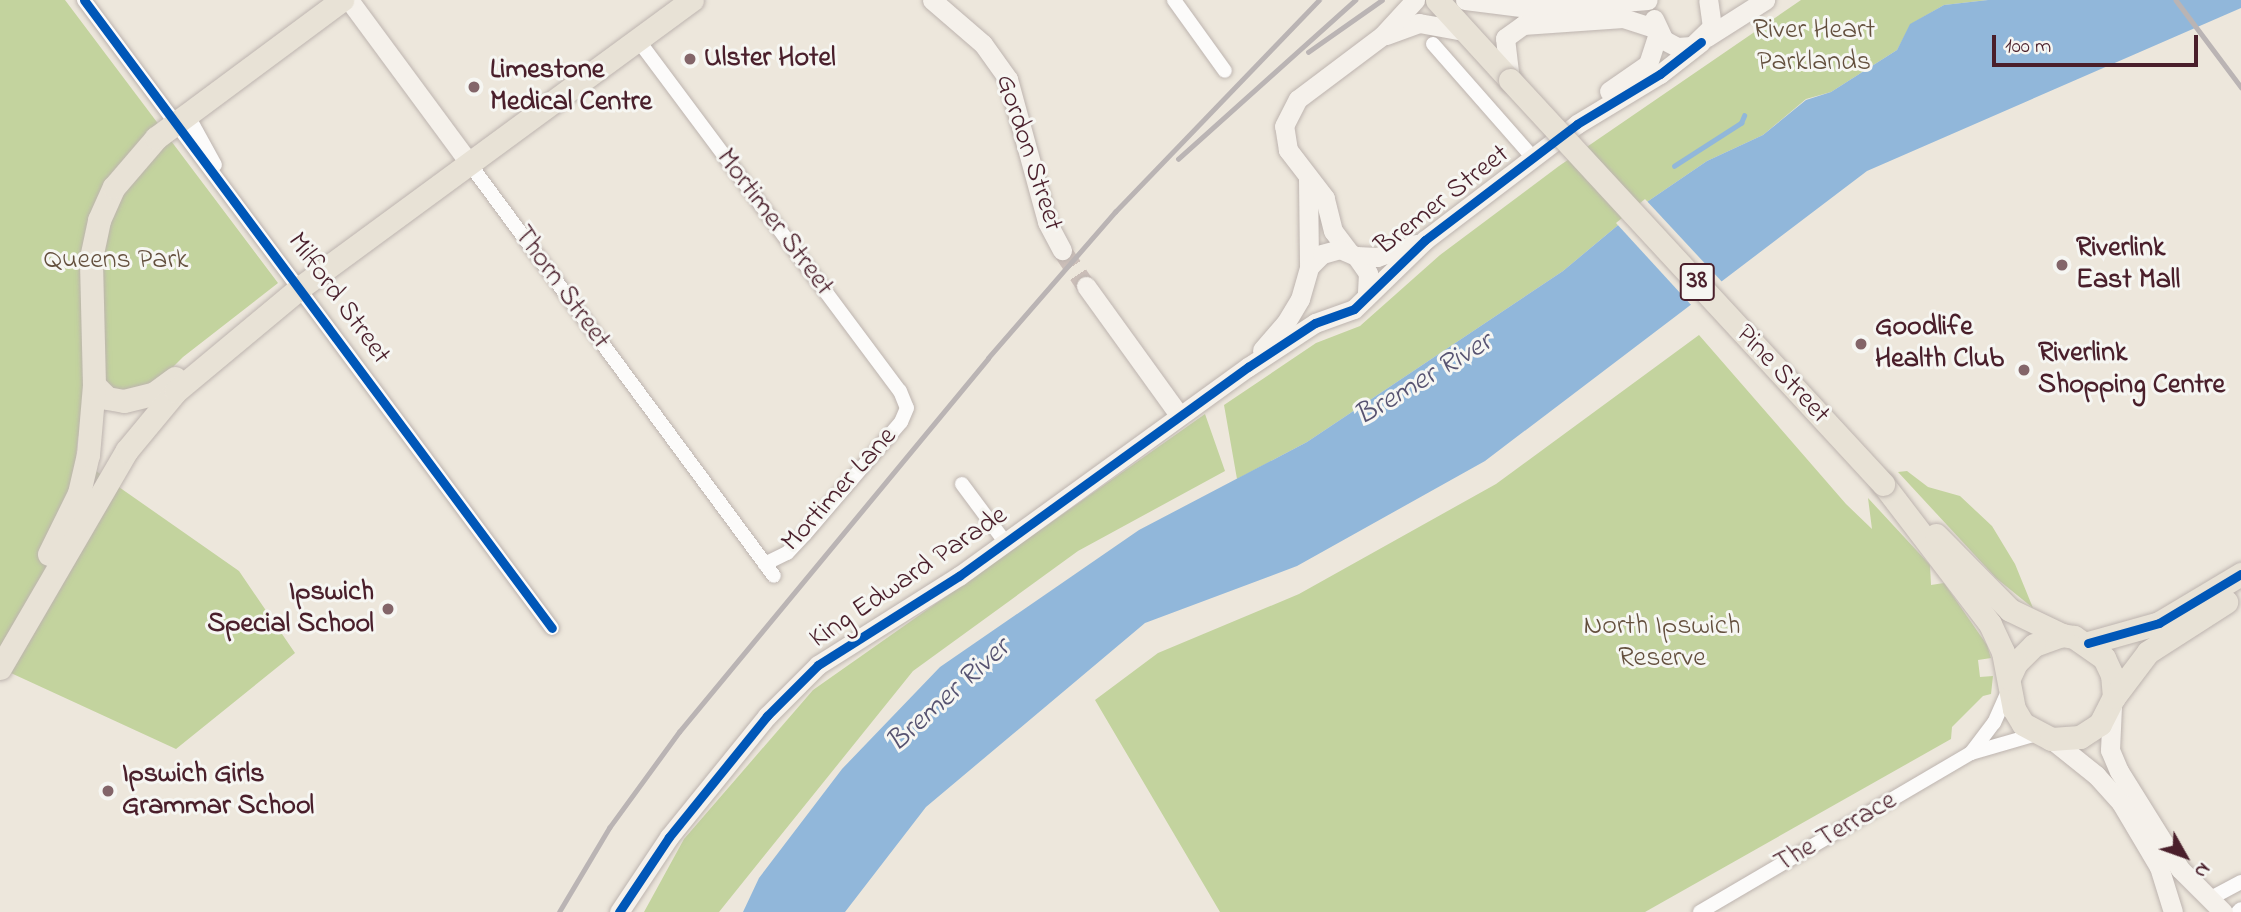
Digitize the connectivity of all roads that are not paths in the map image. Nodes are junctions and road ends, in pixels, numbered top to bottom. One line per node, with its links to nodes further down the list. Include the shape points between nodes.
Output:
1 (84, 0): 22 (street, Milford Street)
2 (342, 0): 22 (main road)
3 (349, 0): 25 (street, Thorn Street)
4 (692, 0): 17 (main road)
5 (932, 0): 28 (street, Gordon Street, via 983,44 1008,79 1045,216)
6 (1174, 0): 20 (street)
7 (1415, 0): 16 (street)
8 (1437, 0): 14 (main road, 38)
9 (1465, 0): 10 (street, via 1528,9)
10 (1648, 0)
11 (1660, 0): 15 (street, Bremer Street, via 1654,13)
12 (1708, 0): 18 (street, via 1714,16)
13 (1765, 0): 18 (street, Bremer Street)
14 (1464, 31): 16 (street, via 1419,23); 21 (main road, 38)
15 (1657, 31): 18 (street, via 1677,47); 21 (street, via 1623,18 1522,25 1505,38); 23 (street, Bremer Street, via 1648,64 1601,97)
16 (1382, 36): 26 (street, via 1298,99 1287,115 1286,145)
17 (638, 40): 25 (main road); 38 (street, Mortimer Street, via 900,391)
18 (1703, 40): 23 (street, Bremer Street, via 1660,74)
19 (1433, 44): 24 (street)
20 (1225, 71)
21 (1510, 80): 41 (main road, Pine Street / 38, bridge)
22 (180, 120): 32 (street, Milford Street); 37 (main road, via 134,159 99,220 89,276)
23 (1577, 124): 24 (street, Bremer Street)
24 (1533, 158): 27 (street, Bremer Street)
25 (469, 163): 32 (main road); 43 (street, Thorn Street)
26 (1308, 180): 29 (street, via 1325,198 1333,231); 30 (street)
27 (1425, 240): 29 (street, Bremer Street, via 1377,257); 33 (street, Bremer Street)
28 (1062, 250)
29 (1352, 254): 30 (street, Bremer Street, via 1331,251); 33 (street, Bremer Street, via 1368,273)
30 (1307, 276): 34 (street, via 1312,301); 36 (street, Bremer Street, via 1285,324)
31 (1086, 286): 39 (street)
32 (301, 287): 35 (main road); 47 (street, Milford Street)
33 (1367, 294): 34 (street, Bremer Street, via 1354,309)
34 (1336, 313): 36 (street, Bremer Street)
35 (227, 345): 37 (main road, via 199,358 160,390 142,398 113,400); 51 (main road, via 140,431)
36 (1248, 367): 39 (street, Bremer Street)
37 (94, 385): 49 (main road, via 91,436 79,493)
38 (906, 408): 43 (street, Mortimer Lane, via 901,422 805,534 787,553)
39 (1179, 415): 42 (street, King Edward Parade)
40 (962, 484): 42 (street)
41 (1884, 484): 48 (main road, Pine Street / 38, via 2010,610); 52 (main road, Pine Street / 38, via 1990,624 2003,652)
42 (1005, 542): 58 (street, King Edward Parade, via 818,665 792,689 669,837)
43 (764, 564): 45 (street, Thorn Street)
44 (2241, 575): 50 (main road, via 2152,626)
45 (774, 576)
46 (2241, 593): 53 (main road, via 2148,652)
47 (552, 628)
48 (2062, 635): 50 (main road, 38); 52 (main road, via 2027,650)
49 (0, 640)
50 (2088, 643): 53 (main road, via 2109,666)
51 (0, 668)
52 (2009, 683): 54 (main road, 38, via 2018,717); 55 (street, The Terrace, via 1990,730)
53 (2113, 701): 54 (main road, via 2086,735); 57 (street, via 2110,750 2119,771 2180,869)
54 (2044, 736): 55 (street, The Terrace); 60 (street, via 2096,775 2120,803 2159,867)
55 (1971, 753): 59 (street, The Terrace)
56 (2241, 882): 57 (street)
57 (2214, 902): 61 (street)
58 (619, 912)
59 (1700, 912)
60 (2173, 912)
61 (2181, 912)

